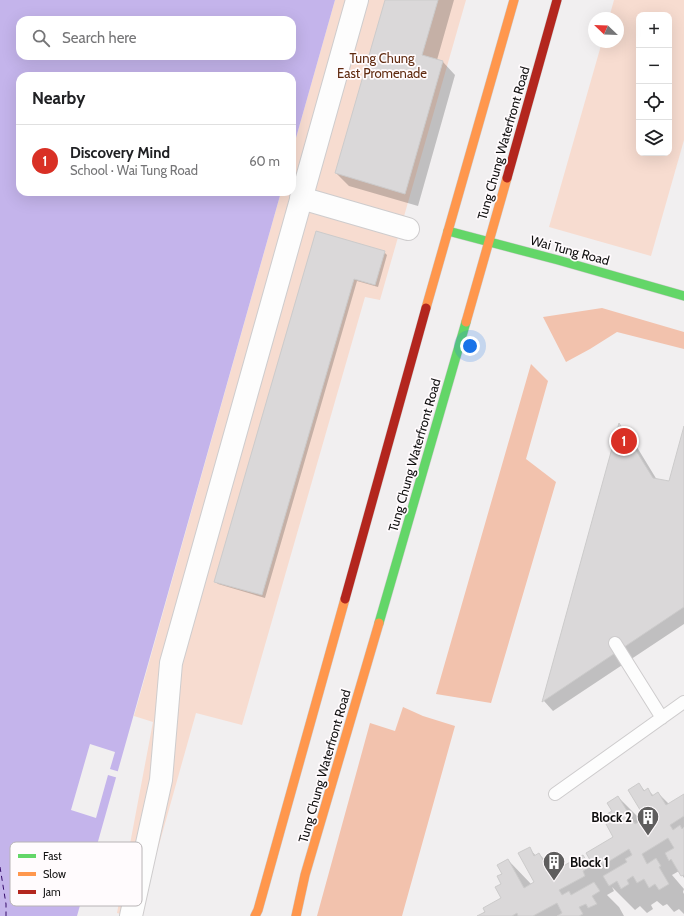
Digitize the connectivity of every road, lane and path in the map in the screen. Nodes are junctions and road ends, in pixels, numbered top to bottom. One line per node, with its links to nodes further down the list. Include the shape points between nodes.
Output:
1 (356, 0): 4 (street)
2 (514, 0): 6 (main road, Tung Chung Waterfront Road)
3 (557, 0): 7 (main road, Tung Chung Waterfront Road)
4 (301, 198): 5 (street); 13 (street, via 171,663 161,780)
5 (408, 229)
6 (448, 231): 7 (main road, Wai Tung Road); 16 (main road, Tung Chung Waterfront Road)
7 (489, 242): 8 (main road, Wai Tung Road); 17 (main road, Tung Chung Waterfront Road, via 305,875)
8 (684, 296)
9 (615, 643): 11 (lane)
10 (684, 702): 11 (lane)
11 (662, 718): 12 (lane)
12 (555, 794)
13 (142, 866)
14 (133, 906): 15 (street)
15 (131, 916)
16 (255, 916)
17 (296, 916)

